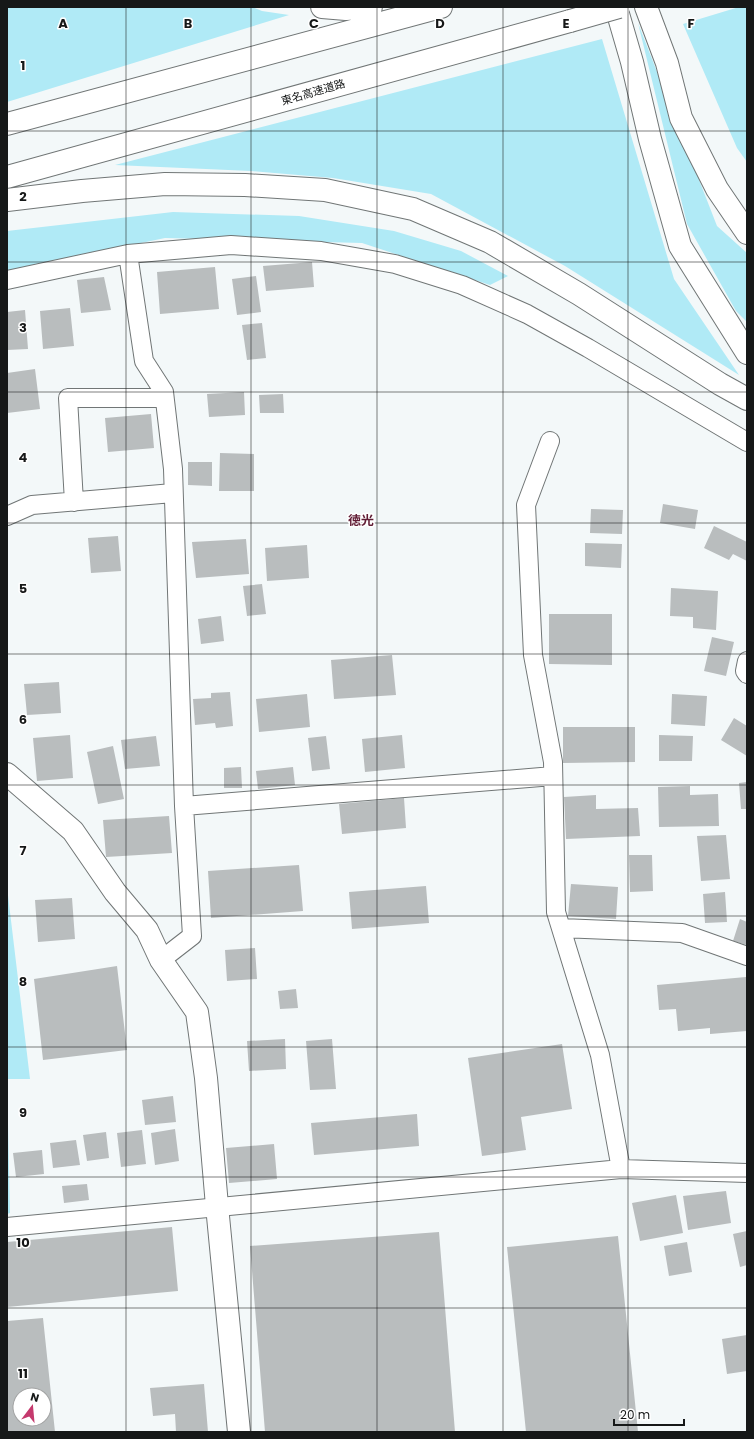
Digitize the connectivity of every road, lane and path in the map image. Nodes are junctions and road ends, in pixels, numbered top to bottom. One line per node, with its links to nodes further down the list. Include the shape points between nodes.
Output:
1 (322, 7): 2 (main road)
2 (371, 7)
3 (441, 7): 7 (main road)
4 (616, 7): 13 (main road, via 680,246)
5 (619, 7): 8 (main road, 東名高速道路, bridge)
6 (646, 7): 10 (main road, via 667,63 681,118 717,189)
7 (7, 124)
8 (7, 177)
9 (7, 200): 15 (main road, via 165,184 245,185 325,190 413,209 490,242 579,294)
10 (747, 234)
11 (128, 254): 12 (street); 14 (street, via 144,361 164,392); 17 (street, via 231,245 321,251 395,264 462,285 527,314)
12 (7, 280)
13 (747, 353)
14 (164, 398): 18 (street, via 173,469); 19 (street, via 68,398)
15 (747, 399)
16 (550, 441): 24 (street, via 526,505 533,655 553,762)
17 (747, 442)
18 (173, 493): 19 (street); 25 (street)
19 (74, 502): 20 (street, via 32,506)
20 (7, 516)
21 (747, 661): 22 (street)
22 (747, 674)
23 (7, 774): 28 (main road, via 73,830 114,892 147,930)
24 (553, 776): 25 (street); 26 (street, via 556,912)
25 (184, 806): 28 (street, via 192,936)
26 (561, 928): 27 (street, via 682,933); 29 (street, via 600,1055)
27 (747, 956)
28 (162, 960): 31 (main road, via 196,1012 206,1078)
29 (621, 1169): 30 (street); 31 (street)
30 (747, 1173)
31 (217, 1206): 32 (street); 33 (main road)
32 (7, 1227)
33 (239, 1432)

